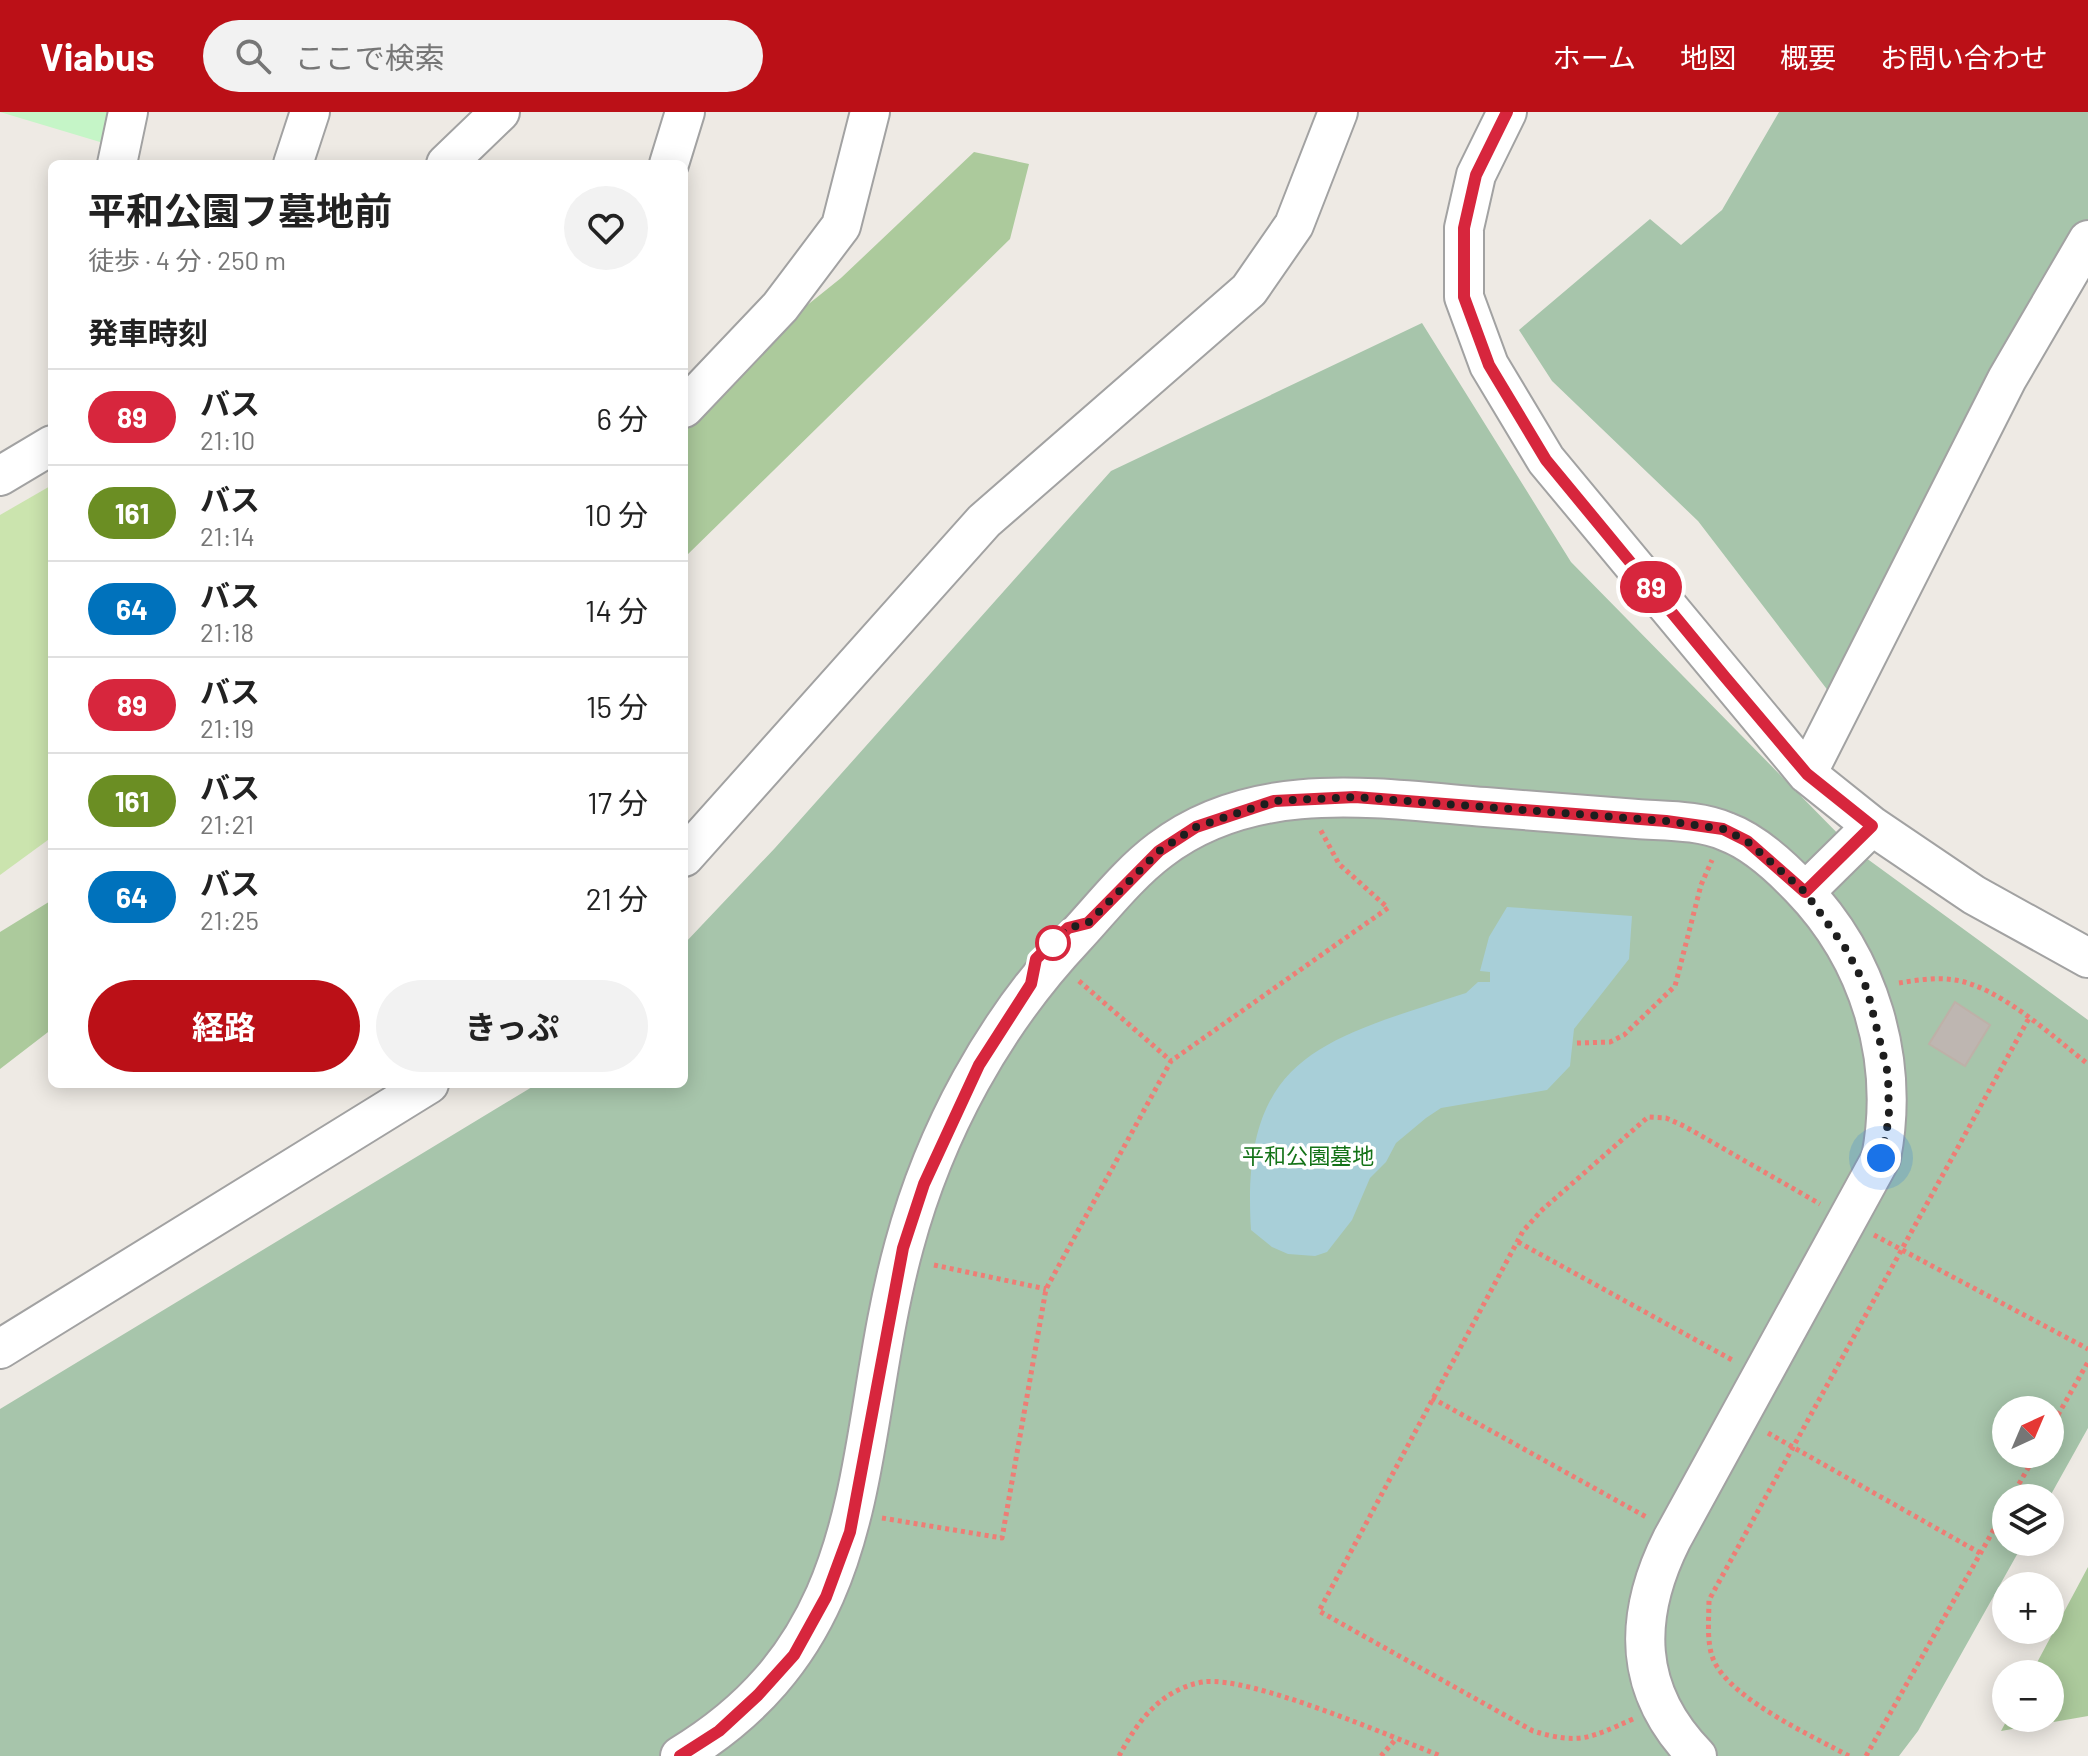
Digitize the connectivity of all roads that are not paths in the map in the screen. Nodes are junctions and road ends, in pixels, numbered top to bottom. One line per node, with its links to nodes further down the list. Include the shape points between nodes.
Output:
1 (128, 112): 8 (street)
2 (310, 112): 9 (street)
3 (500, 112): 10 (street)
4 (685, 112): 11 (street)
5 (1338, 112): 18 (street, via 1294,225 1249,290 984,521)
6 (1507, 112): 16 (street, via 1476,175 1464,228 1464,297 1489,365 1546,460)
7 (861, 114): 13 (street, via 841,226 780,307)
8 (118, 160)
9 (294, 160)
10 (450, 160)
11 (670, 160)
12 (2088, 240): 16 (street, via 2007,379)
13 (688, 404)
14 (48, 447): 15 (street)
15 (0, 476)
16 (1807, 774): 17 (street)
17 (1872, 826): 19 (street); 20 (street, via 1974,895)
18 (688, 853)
19 (1805, 892): 23 (street, via 1747,841 1723,829 1487,807 1316,797 1274,801 1196,827 1159,851 1088,923 1068,928 1036,959 1043,971 979,1065 924,1184 901,1258 853,1514 826,1597 794,1655 719,1731); 24 (street, via 1867,989 1884,1052 1889,1118 1881,1158 1655,1574 1646,1605 1648,1666 1659,1707)
20 (2088, 958)
21 (423, 1088): 22 (street)
22 (0, 1349)
23 (680, 1756)
24 (1697, 1756)

